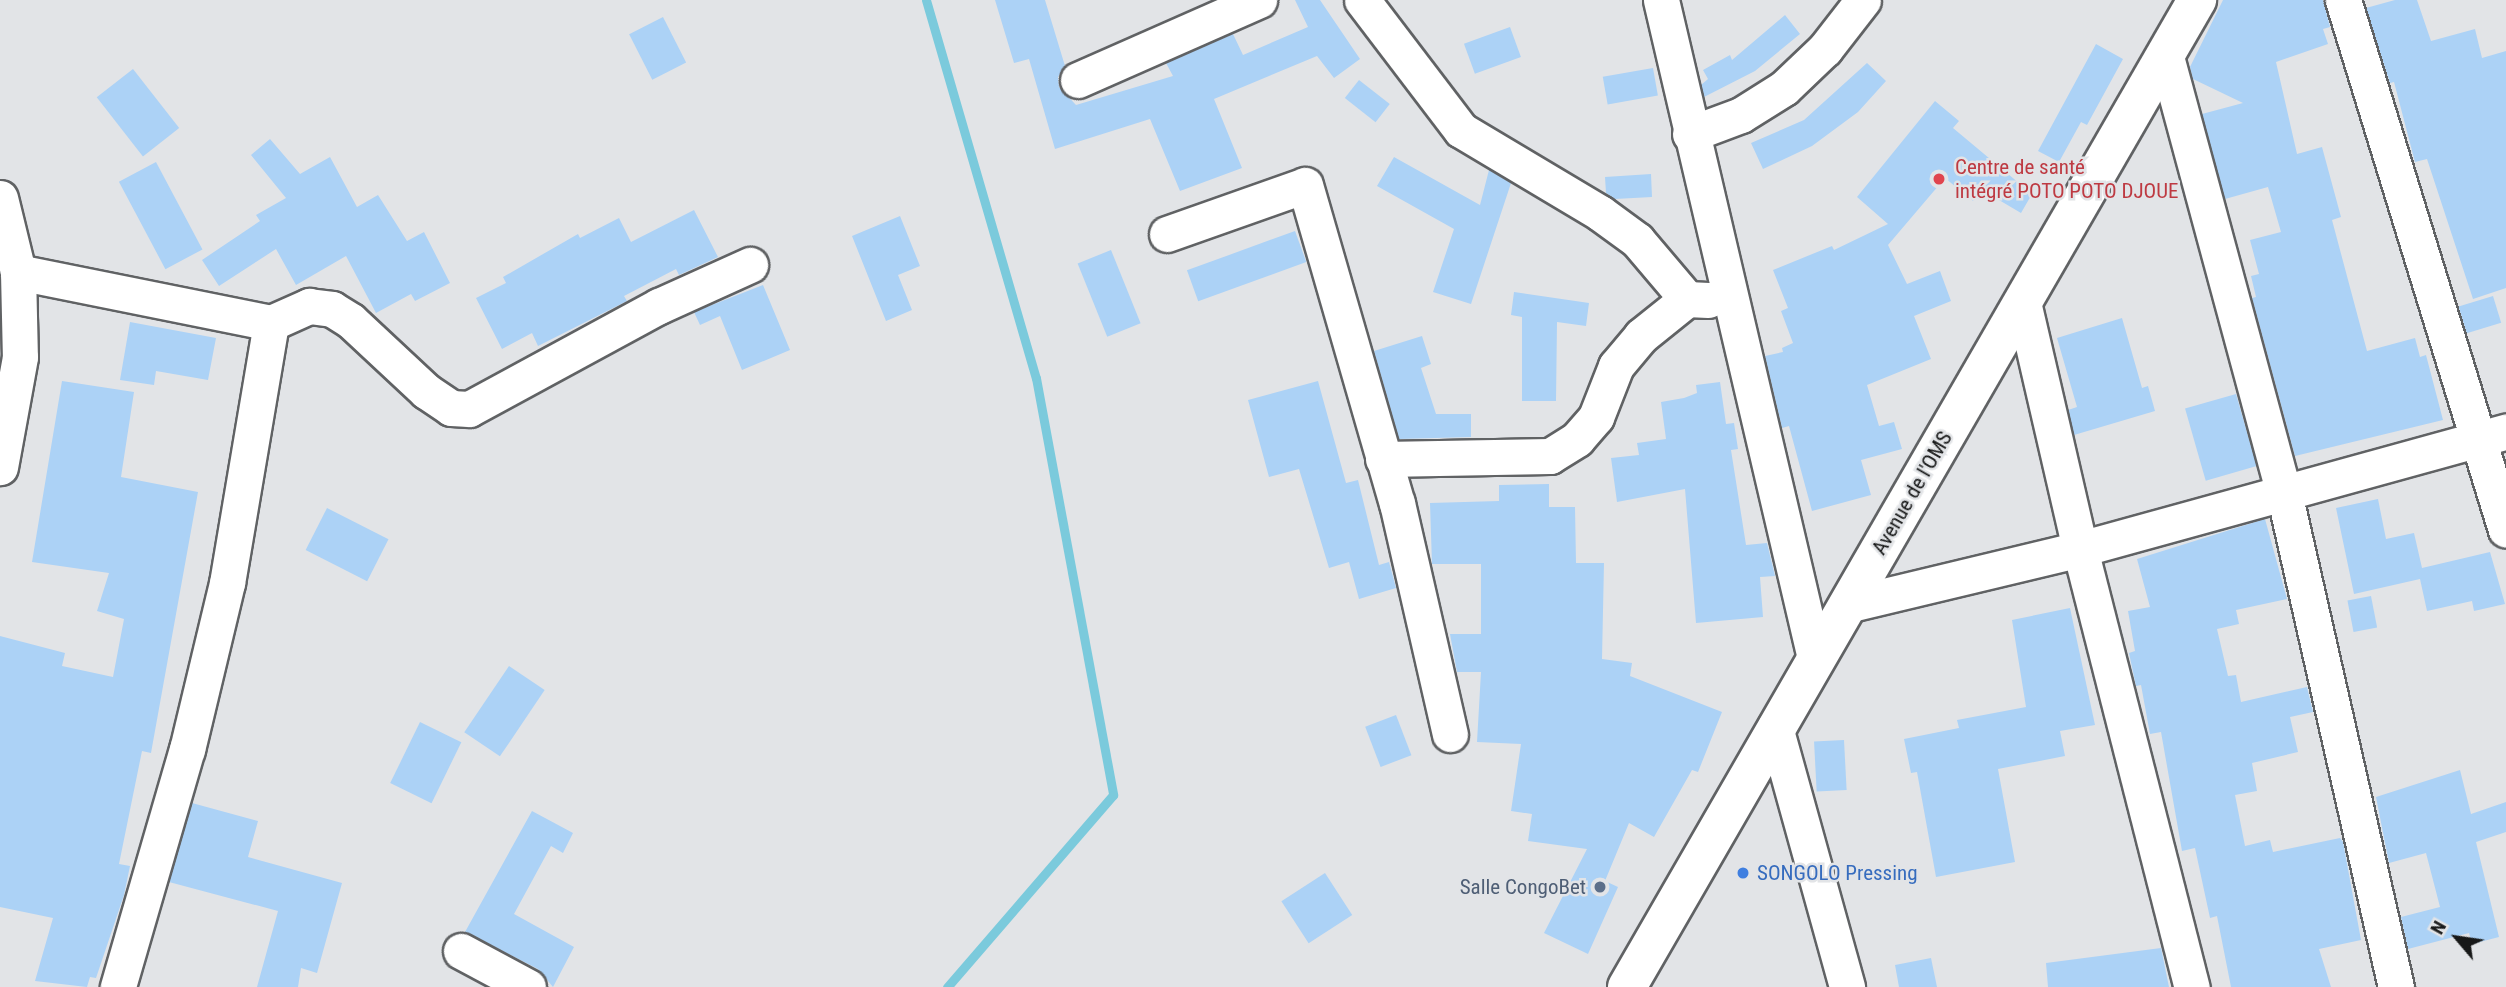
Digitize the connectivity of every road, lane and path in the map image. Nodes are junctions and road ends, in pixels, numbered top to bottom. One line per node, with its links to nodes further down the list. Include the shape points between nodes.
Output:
1 (1258, 0): 8 (street)
2 (1362, 0): 14 (street, via 1461,130 1600,212 1637,240)
3 (1661, 0): 9 (street)
4 (1863, 0): 9 (street, via 1825,49 1784,88 1741,115)
5 (2197, 0): 7 (street, Avenue de l'OMS)
6 (2343, 0): 18 (street)
7 (2165, 53): 16 (street, Avenue de l'OMS); 21 (street)
8 (1078, 80)
9 (1690, 134): 15 (street)
10 (0, 198): 13 (street)
11 (1167, 234): 19 (street, via 1305,186)
12 (750, 265): 17 (street, via 659,306 469,409 451,408 426,391 332,309 309,306)
13 (18, 272): 17 (street); 20 (street, via 20,357)
14 (1687, 299): 15 (street); 19 (street, via 1641,336 1616,366 1596,417 1577,439 1550,456)
15 (1733, 302): 25 (street)
16 (2023, 302): 23 (street); 24 (street, Avenue de l'OMS)
17 (271, 323): 29 (street, via 227,583 187,749)
18 (2492, 436): 21 (street); 22 (street)
19 (1383, 459): 27 (street)
20 (0, 467)
21 (2284, 493): 23 (street); 34 (street)
22 (2506, 530)
23 (2080, 550): 24 (street); 33 (street)
24 (1847, 605): 25 (street, Avenue de l'OMS)
25 (1815, 658): 26 (street, Avenue de l'OMS)
26 (1775, 727): 31 (street, Avenue de l'OMS); 32 (street)
27 (1450, 734)
28 (461, 951): 30 (street)
29 (118, 987)
30 (528, 987)
31 (1627, 987)
32 (1847, 987)
33 (2192, 987)
34 (2396, 987)

